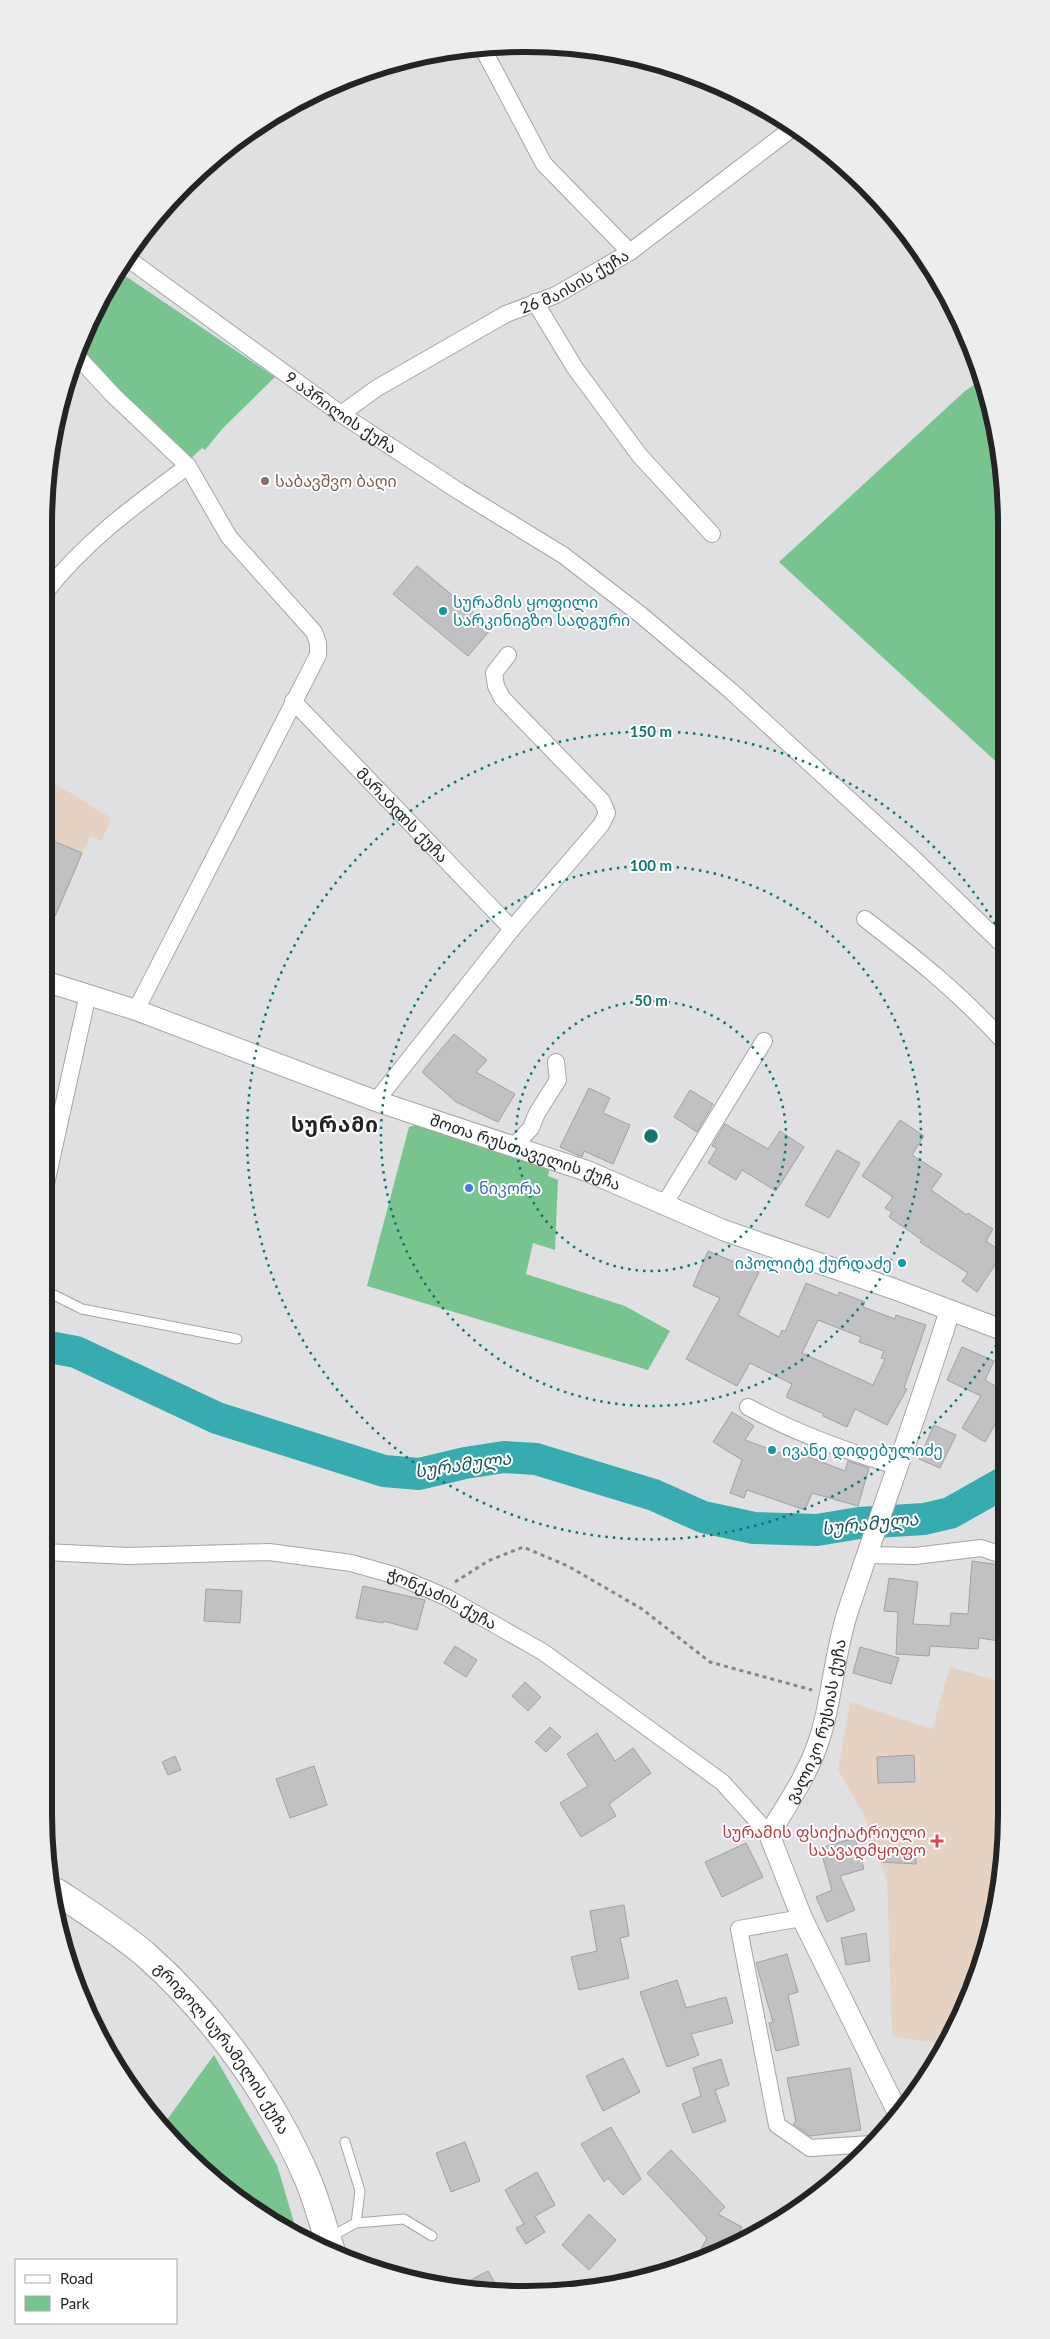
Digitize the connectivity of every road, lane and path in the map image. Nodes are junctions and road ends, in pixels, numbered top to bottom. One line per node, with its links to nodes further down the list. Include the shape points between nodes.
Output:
1 (486, 55): 3 (street, via 544,164)
2 (788, 132): 3 (street, 26 მაისის ქუჩა)
3 (630, 252): 5 (street, 26 მაისის ქუჩა, via 556,295)
4 (132, 262): 7 (street, 9 აპრილის ქუჩა)
5 (535, 302): 7 (street, 26 მაისის ქუჩა, via 506,314 414,365); 9 (street, via 575,368 640,456)
6 (82, 362): 8 (street, via 112,395)
7 (341, 414): 15 (street, 9 აპრილის ქუჩა, via 563,556 641,616 731,691 914,858)
8 (188, 466): 10 (street, via 121,516 65,566); 12 (street, via 229,537 314,632 318,655)
9 (712, 534)
10 (52, 583)
11 (508, 655): 14 (street, via 494,673 502,698 602,801 607,814)
12 (293, 701): 14 (street, მარაბდის ქუჩა); 18 (street)
13 (865, 919): 19 (street, via 929,968)
14 (512, 929): 22 (street)
15 (998, 940)
16 (52, 983): 17 (street, შოთა რუსთაველის ქუჩა)
17 (88, 994): 18 (street, შოთა რუსთაველის ქუჩა); 24 (street)
18 (136, 1010): 22 (street, შოთა რუსთაველის ქუჩა)
19 (998, 1035)
20 (764, 1041): 25 (street)
21 (556, 1062): 23 (street, via 558,1080 531,1128)
22 (376, 1101): 23 (street, შოთა რუსთაველის ქუჩა)
23 (514, 1146): 25 (street, შოთა რუსთაველის ქუჩა)
24 (52, 1157)
25 (665, 1203): 27 (street, შოთა რუსთაველის ქუჩა, via 722,1230)
26 (52, 1294): 29 (lane, via 82,1309)
27 (950, 1310): 28 (street, შოთა რუსთაველის ქუჩა); 31 (street, ვალიკო რუსიას ქუჩა, via 924,1396)
28 (998, 1328)
29 (237, 1339)
30 (748, 1407): 31 (street, via 789,1429 850,1453)
31 (897, 1466): 32 (street, ვალიკო რუსიას ქუჩა)
32 (869, 1551): 34 (street, via 915,1556 981,1548); 36 (street, ვალიკო რუსიას ქუჩა, via 848,1610)
33 (52, 1552): 35 (street, ჭონქაძის ქუჩა, via 128,1556 269,1552 351,1563 397,1576)
34 (998, 1553)
35 (448, 1598): 36 (path, via 451,1584 488,1561 523,1547 568,1566 642,1609 710,1662); 37 (street, ჭონქაძის ქუჩა, via 542,1652 722,1782)
36 (829, 1695): 37 (street, ვალიკო რუსიას ქუჩა, via 821,1734 804,1778)
37 (769, 1834): 39 (street)
38 (60, 1894): 45 (main road, გრიგოლ სურამელის ქუჩა, via 146,1955 200,2008 250,2075 280,2126 308,2180)
39 (802, 1918): 40 (street); 42 (street, via 739,1929 777,2125 810,2148)
40 (895, 2108)
41 (345, 2142): 43 (lane, via 360,2191)
42 (862, 2145)
43 (356, 2223): 44 (lane, via 404,2219); 45 (lane)
44 (432, 2236)
45 (329, 2243)

